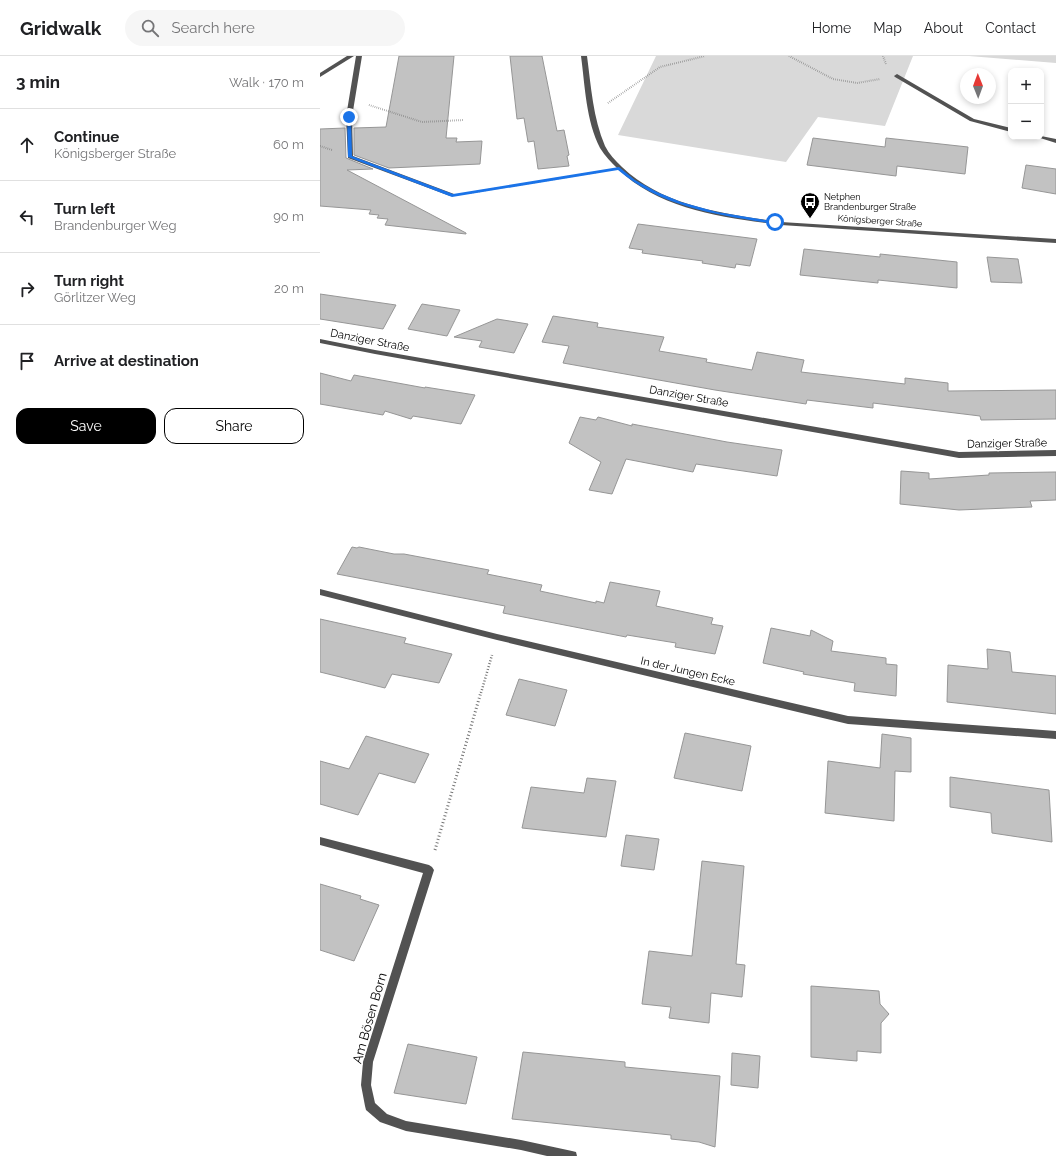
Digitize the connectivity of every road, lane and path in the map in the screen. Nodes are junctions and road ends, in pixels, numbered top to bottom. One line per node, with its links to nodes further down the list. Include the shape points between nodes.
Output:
1 (351, 56): 6 (street)
2 (360, 56): 8 (street)
3 (584, 56): 9 (street, Königsberger Straße)
4 (705, 56): 9 (path, via 660,67 610,103)
5 (788, 56): 7 (path, via 833,79 857,83)
6 (320, 75)
7 (897, 76): 11 (street, via 972,120)
8 (352, 100): 10 (path, via 422,122); 15 (street, via 349,117 350,156)
9 (593, 110): 14 (street, Königsberger Straße, via 599,136 607,154)
10 (464, 120)
11 (1008, 129)
12 (1044, 138): 13 (street)
13 (1056, 141)
14 (619, 169): 15 (path); 16 (street, Königsberger Straße, via 633,181 655,193 716,214 825,227)
15 (452, 195)
16 (1056, 241)
17 (320, 341): 18 (street, Danziger Straße, via 959,456)
18 (1056, 453)
19 (320, 592): 20 (street, In der Jungen Ecke)
20 (497, 638): 21 (street, In der Jungen Ecke, via 848,720); 23 (path)
21 (1056, 735)
22 (320, 841): 23 (street)
23 (430, 870): 24 (street, Am Bösen Born, via 368,1062 366,1085 370,1106 384,1118 406,1126)
24 (572, 1156)

